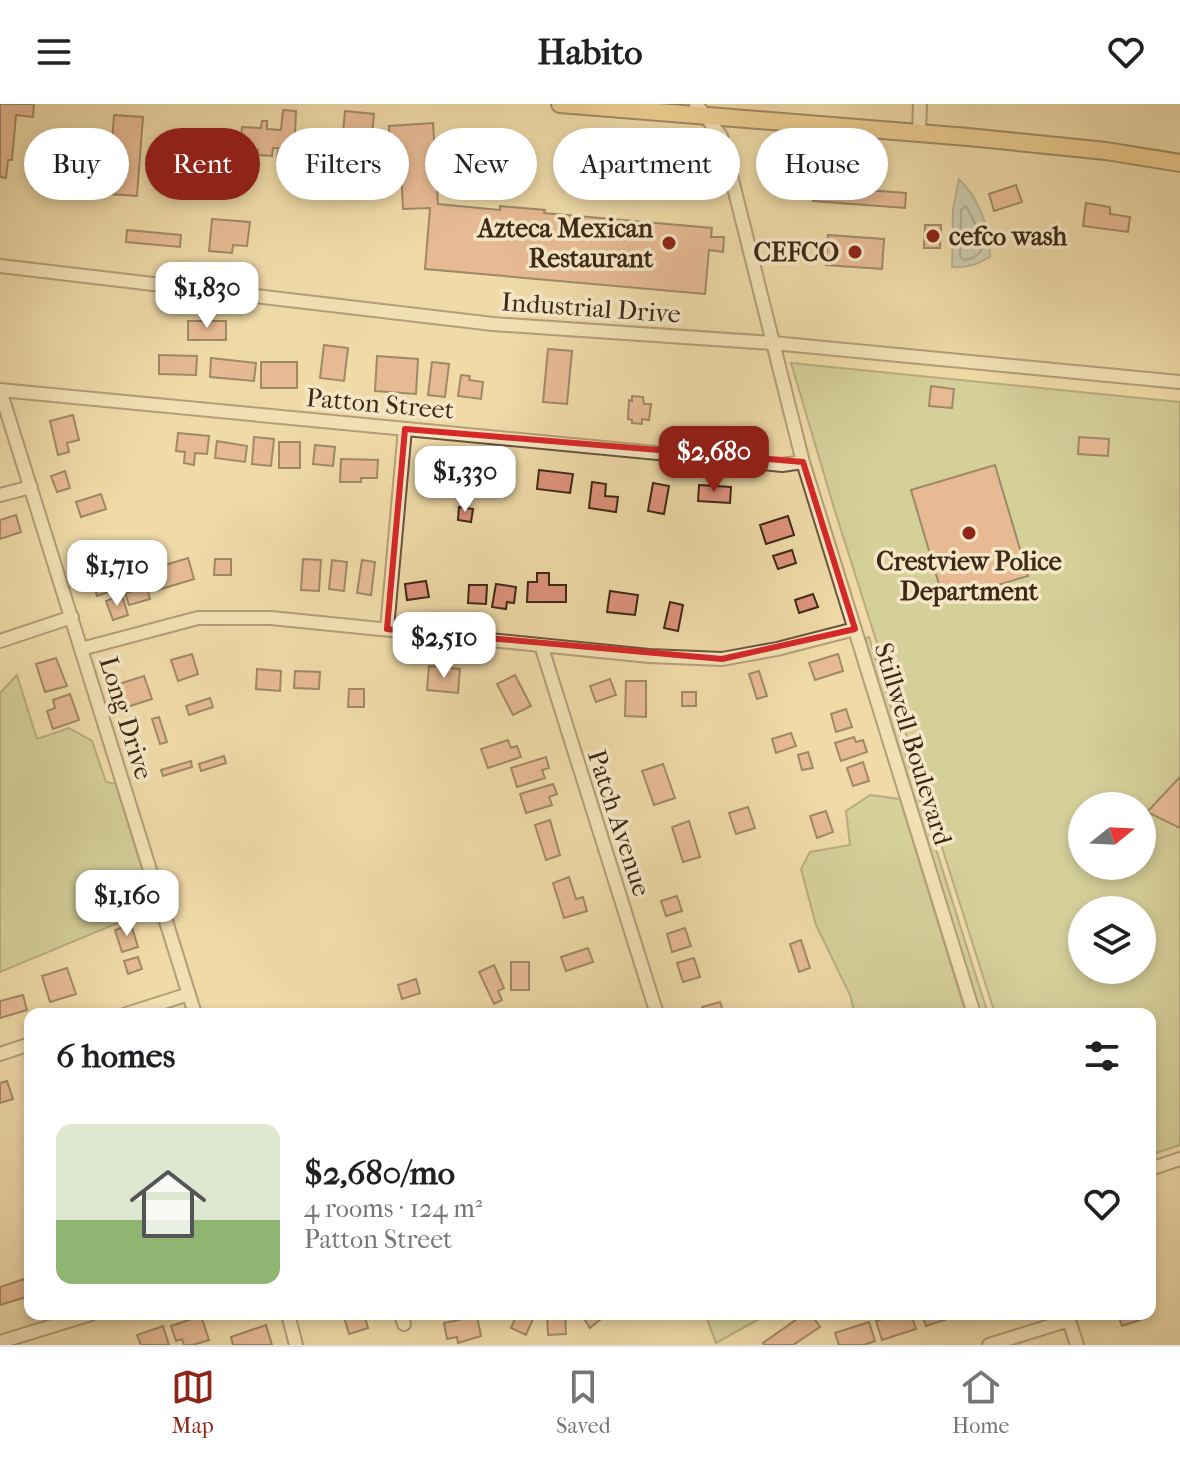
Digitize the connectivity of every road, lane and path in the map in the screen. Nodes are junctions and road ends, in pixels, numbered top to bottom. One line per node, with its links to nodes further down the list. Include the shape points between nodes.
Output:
1 (560, 104): 4 (main road)
2 (696, 104): 4 (street, Stillwell Boulevard)
3 (920, 104): 5 (street)
4 (708, 118): 5 (main road); 8 (street, Stillwell Boulevard, via 721,136)
5 (919, 133): 6 (main road)
6 (1180, 163)
7 (0, 266): 8 (street, Industrial Drive, via 493,324)
8 (773, 343): 9 (street, Industrial Drive); 12 (street, Stillwell Boulevard)
9 (1180, 382)
10 (0, 390): 11 (street, Patton Street); 13 (street, Long Drive)
11 (405, 429): 12 (street, Patton Street, via 782,465); 16 (street)
12 (803, 462): 17 (street, Stillwell Boulevard)
13 (31, 487): 14 (street); 15 (street, Long Drive)
14 (0, 495)
15 (72, 617): 18 (street); 20 (street, Long Drive)
16 (387, 629): 19 (street); 20 (street, via 220,616)
17 (855, 629): 19 (street, via 722,659); 25 (street, Stillwell Boulevard)
18 (0, 641)
19 (541, 645): 24 (street, Patch Avenue)
20 (81, 649): 21 (street, Long Drive)
21 (189, 994): 22 (street); 23 (street, Long Drive)
22 (145, 1008)
23 (193, 1008)
24 (655, 1008)
25 (972, 1008)
26 (24, 1046): 27 (street)
27 (0, 1054)
28 (1180, 1159): 29 (street)
29 (1156, 1167)
30 (72, 1320): 34 (street)
31 (290, 1320): 35 (street)
32 (1060, 1320): 36 (street)
33 (1069, 1320): 37 (street)
34 (0, 1342)
35 (296, 1345)
36 (989, 1345)
37 (1077, 1345)

